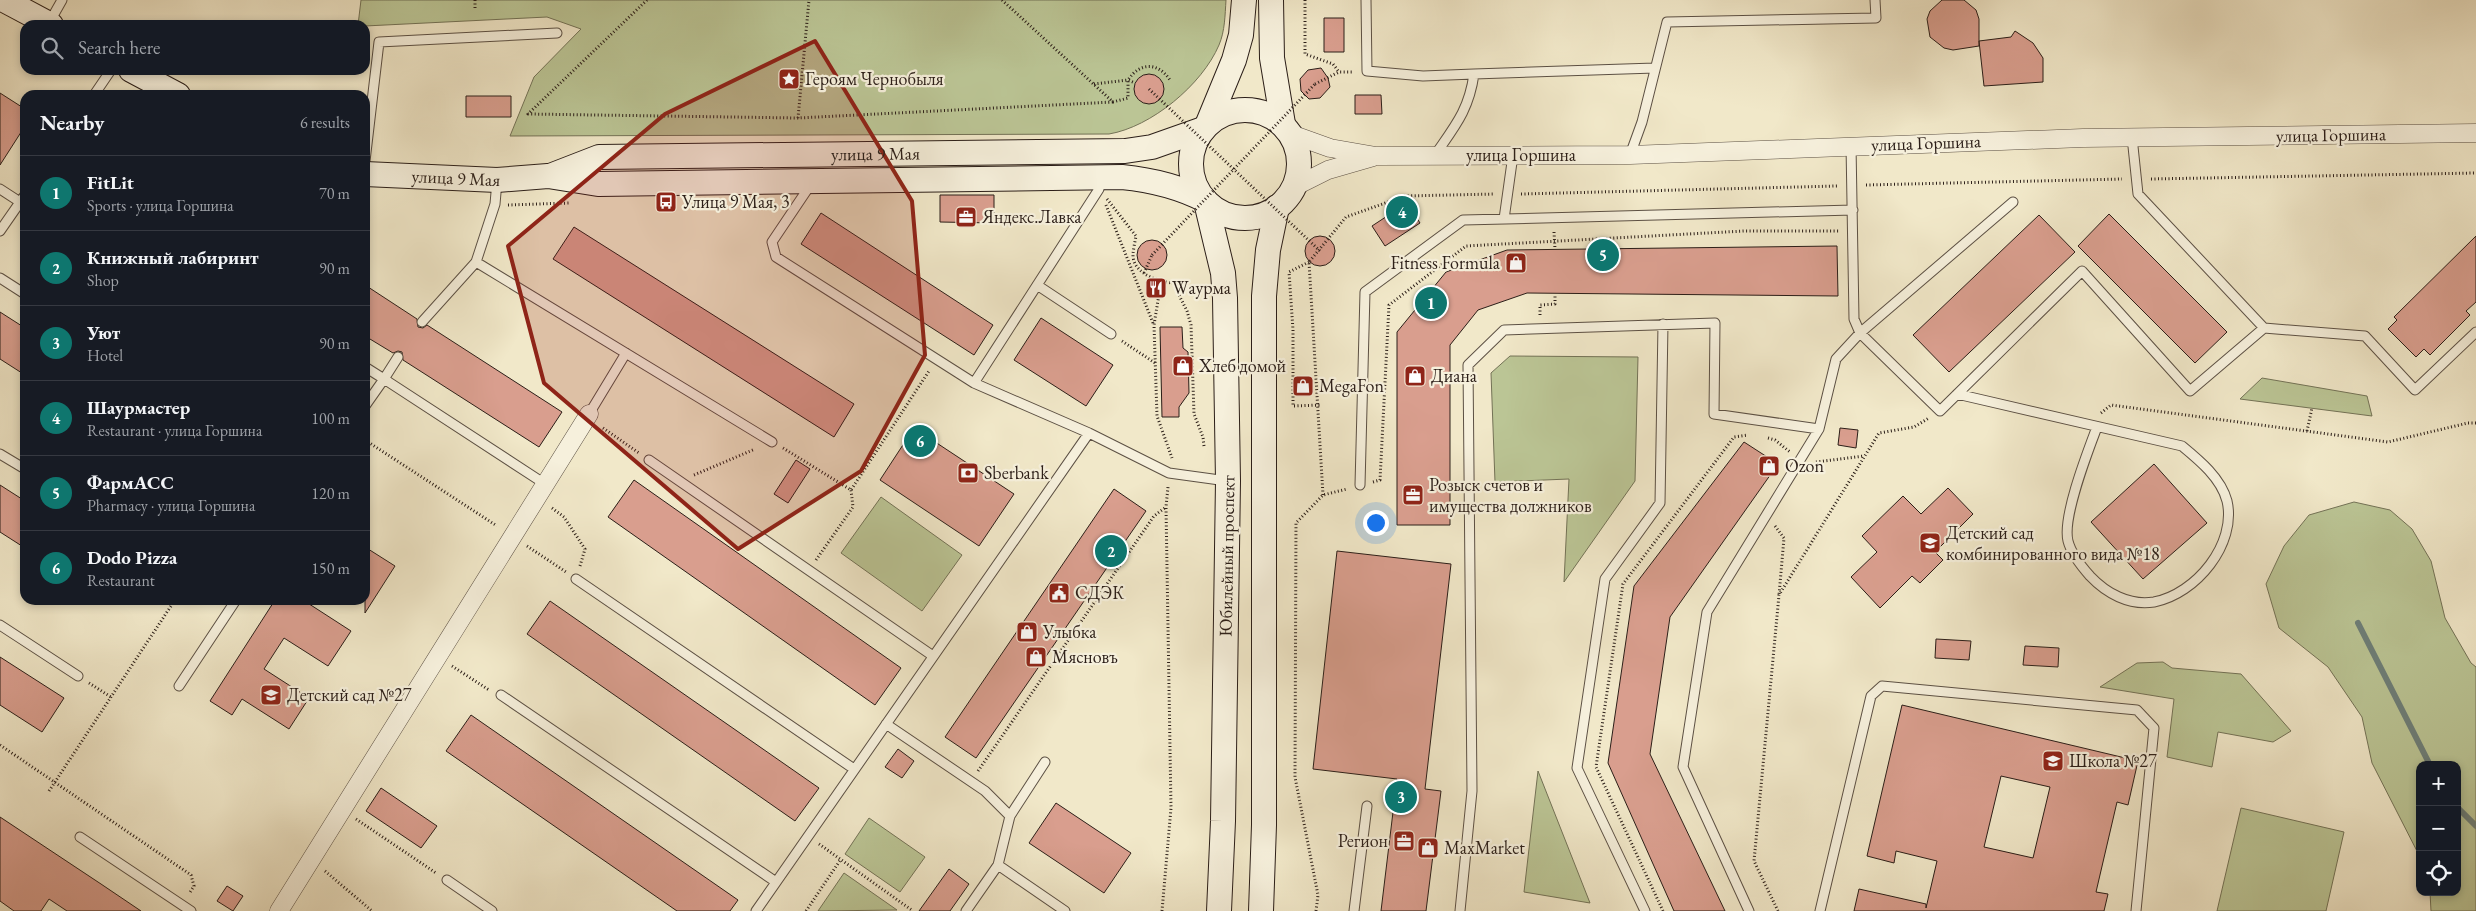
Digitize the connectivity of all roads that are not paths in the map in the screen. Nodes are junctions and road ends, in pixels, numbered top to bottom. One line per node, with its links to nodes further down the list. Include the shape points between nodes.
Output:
1 (4, 0): 7 (main road)
2 (62, 0): 8 (lane)
3 (1244, 0): 17 (main road, Юбилейный проспект, via 1241,35 1234,60)
4 (1270, 0): 18 (main road, Юбилейный проспект, via 1272,58)
5 (1366, 0): 11 (lane, via 1368,71 1423,76)
6 (1876, 0): 10 (lane, via 1876,18 1666,22)
7 (42, 20)
8 (52, 20)
9 (557, 33): 16 (lane, via 379,42)
10 (1655, 68): 11 (lane); 24 (lane)
11 (1474, 74): 22 (lane, via 1471,97 1459,121)
12 (108, 75): 14 (lane)
13 (140, 75): 15 (main road)
14 (97, 90)
15 (169, 90)
16 (370, 119)
17 (1206, 126): 18 (main road, via 1232,111 1246,109 1272,116); 27 (main road, улица 9 Мая, via 1152,147 1125,151 598,157); 35 (main road, Юбилейный проспект, via 1193,148 1191,162 1192,177)
18 (1287, 129): 25 (street, улица Горшина, via 1330,148); 30 (main road, Юбилейный проспект, via 1300,158)
19 (2476, 133): 20 (street, улица Горшина)
20 (2132, 137): 21 (street, улица Горшина); 47 (lane, via 2138,194)
21 (1851, 145): 24 (street, улица Горшина); 38 (lane)
22 (1435, 154): 23 (street, улица Горшина); 25 (street, улица Горшина)
23 (1513, 155): 24 (street, улица Горшина); 39 (lane)
24 (1630, 155)
25 (1376, 156): 30 (street, улица Горшина, via 1328,170)
26 (370, 174): 28 (main road, улица 9 Мая)
27 (548, 176): 28 (main road, улица 9 Мая); 29 (main road, улица 9 Мая, via 598,184)
28 (497, 180): 41 (lane, via 495,204)
29 (812, 181): 35 (main road, улица 9 Мая, via 1122,177 1180,188); 55 (lane, via 772,242 776,257)
30 (1294, 187): 37 (main road, Юбилейный проспект)
31 (0, 189): 33 (lane)
32 (1099, 189): 43 (lane)
33 (20, 197)
34 (20, 201): 40 (lane)
35 (1206, 201): 37 (main road, Юбилейный проспект, via 1226,214 1247,218 1262,216); 66 (main road, Юбилейный проспект, via 1224,273)
36 (2013, 202): 49 (lane)
37 (1277, 207): 93 (main road, Юбилейный проспект, via 1268,250 1264,296 1264,825)
38 (1853, 210): 39 (lane); 49 (lane, via 1854,320)
39 (1504, 219): 67 (lane, via 1463,220 1364,292)
40 (0, 231)
41 (476, 262): 45 (lane); 51 (lane)
42 (0, 278): 44 (lane)
43 (1037, 285): 50 (lane); 55 (lane)
44 (20, 291)
45 (422, 322)
46 (1663, 324): 60 (lane, via 1716,323 1714,414); 95 (lane, via 1504,330 1468,365 1472,791); 96 (lane, via 1660,504 1605,579 1577,768)
47 (2264, 328): 48 (lane, via 2364,336 2415,390); 56 (lane, via 2190,391 2082,271)
48 (2476, 332)
49 (1860, 333): 56 (lane, via 1940,411); 60 (lane, via 1836,359)
50 (1111, 334)
51 (626, 353): 58 (lane); 62 (lane)
52 (398, 357): 54 (lane)
53 (370, 369): 54 (lane)
54 (384, 378): 57 (lane); 68 (lane)
55 (974, 383): 61 (lane)
56 (1957, 394): 59 (lane)
57 (370, 399)
58 (588, 415): 68 (street)
59 (2097, 427): 59 (lane, via 2070,511 2068,540 2082,568 2102,589 2129,600 2152,602 2171,597 2192,584 2223,544 2228,524 2227,500 2209,469 2182,446)
60 (1819, 429): 97 (lane, via 1707,612 1683,767)
61 (1089, 433): 66 (lane, via 1169,473); 72 (lane)
62 (772, 442)
63 (0, 454): 65 (lane)
64 (650, 460): 72 (lane)
65 (20, 466)
66 (1228, 481): 92 (main road, Юбилейный проспект, via 1223,821)
67 (1360, 485)
68 (541, 491): 87 (street)
69 (576, 579): 78 (lane)
70 (233, 605): 74 (lane)
71 (0, 626): 73 (lane)
72 (933, 656): 76 (lane)
73 (78, 676)
74 (180, 686)
75 (501, 695): 84 (lane)
76 (886, 724): 78 (lane); 80 (lane, via 985,792)
77 (1045, 762): 80 (lane)
78 (854, 769): 84 (lane)
79 (1367, 806): 94 (lane)
80 (1010, 816): 82 (lane)
81 (80, 837): 85 (lane)
82 (998, 865): 90 (lane); 91 (lane)
83 (447, 880): 88 (lane)
84 (776, 882): 89 (lane)
85 (180, 908): 86 (lane)
86 (191, 911)
87 (278, 911)
88 (492, 911)
89 (756, 911)
90 (966, 911)
91 (1065, 911)
92 (1218, 911)
93 (1261, 911)
94 (1354, 911)
95 (1460, 911)
96 (1645, 911)
97 (1749, 911)
98 (1820, 911): 99 (lane, via 1871,696 1882,686 2137,710 2154,728)
99 (2136, 911)

